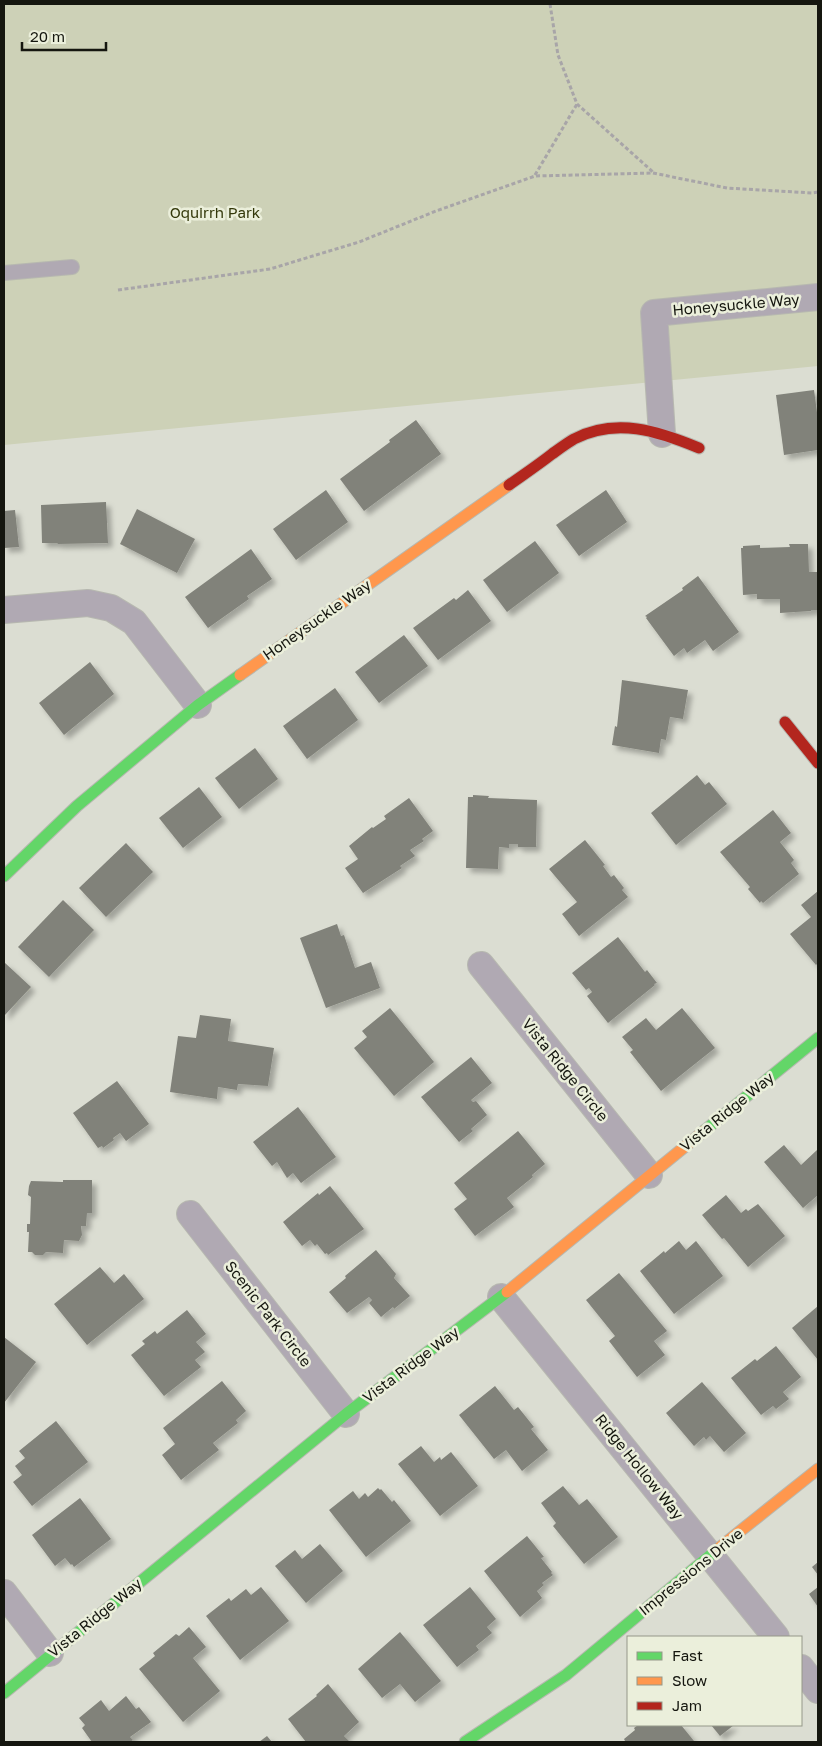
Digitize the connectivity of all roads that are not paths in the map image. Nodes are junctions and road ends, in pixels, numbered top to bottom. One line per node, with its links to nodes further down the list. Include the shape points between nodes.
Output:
1 (72, 267): 2 (lane)
2 (4, 273)
3 (818, 298): 4 (street, Honeysuckle Way, via 654,313)
4 (662, 434): 5 (street, Honeysuckle Way); 7 (street, Honeysuckle Way, via 627,426 600,430 574,439)
5 (700, 448)
6 (4, 610): 7 (street, via 88,603 110,608 134,622)
7 (198, 704): 10 (street, Honeysuckle Way, via 78,806)
8 (785, 722): 9 (street)
9 (818, 763)
10 (4, 876)
11 (482, 965): 13 (street, Vista Ridge Circle)
12 (818, 1038): 13 (street, Vista Ridge Way)
13 (649, 1175): 15 (street, Vista Ridge Way)
14 (190, 1214): 16 (street, Scenic Park Circle)
15 (501, 1297): 16 (street, Vista Ridge Way); 18 (street, Ridge Hollow Way)
16 (346, 1414): 21 (street, Vista Ridge Way)
17 (818, 1469): 18 (street, Impressions Drive)
18 (711, 1556): 20 (street, Ridge Hollow Way); 25 (street, Impressions Drive, via 566,1675)
19 (4, 1593): 21 (street)
20 (775, 1636)
21 (50, 1653): 24 (street, Vista Ridge Way)
22 (802, 1669): 23 (street)
23 (818, 1690)
24 (4, 1692)
25 (465, 1742)

